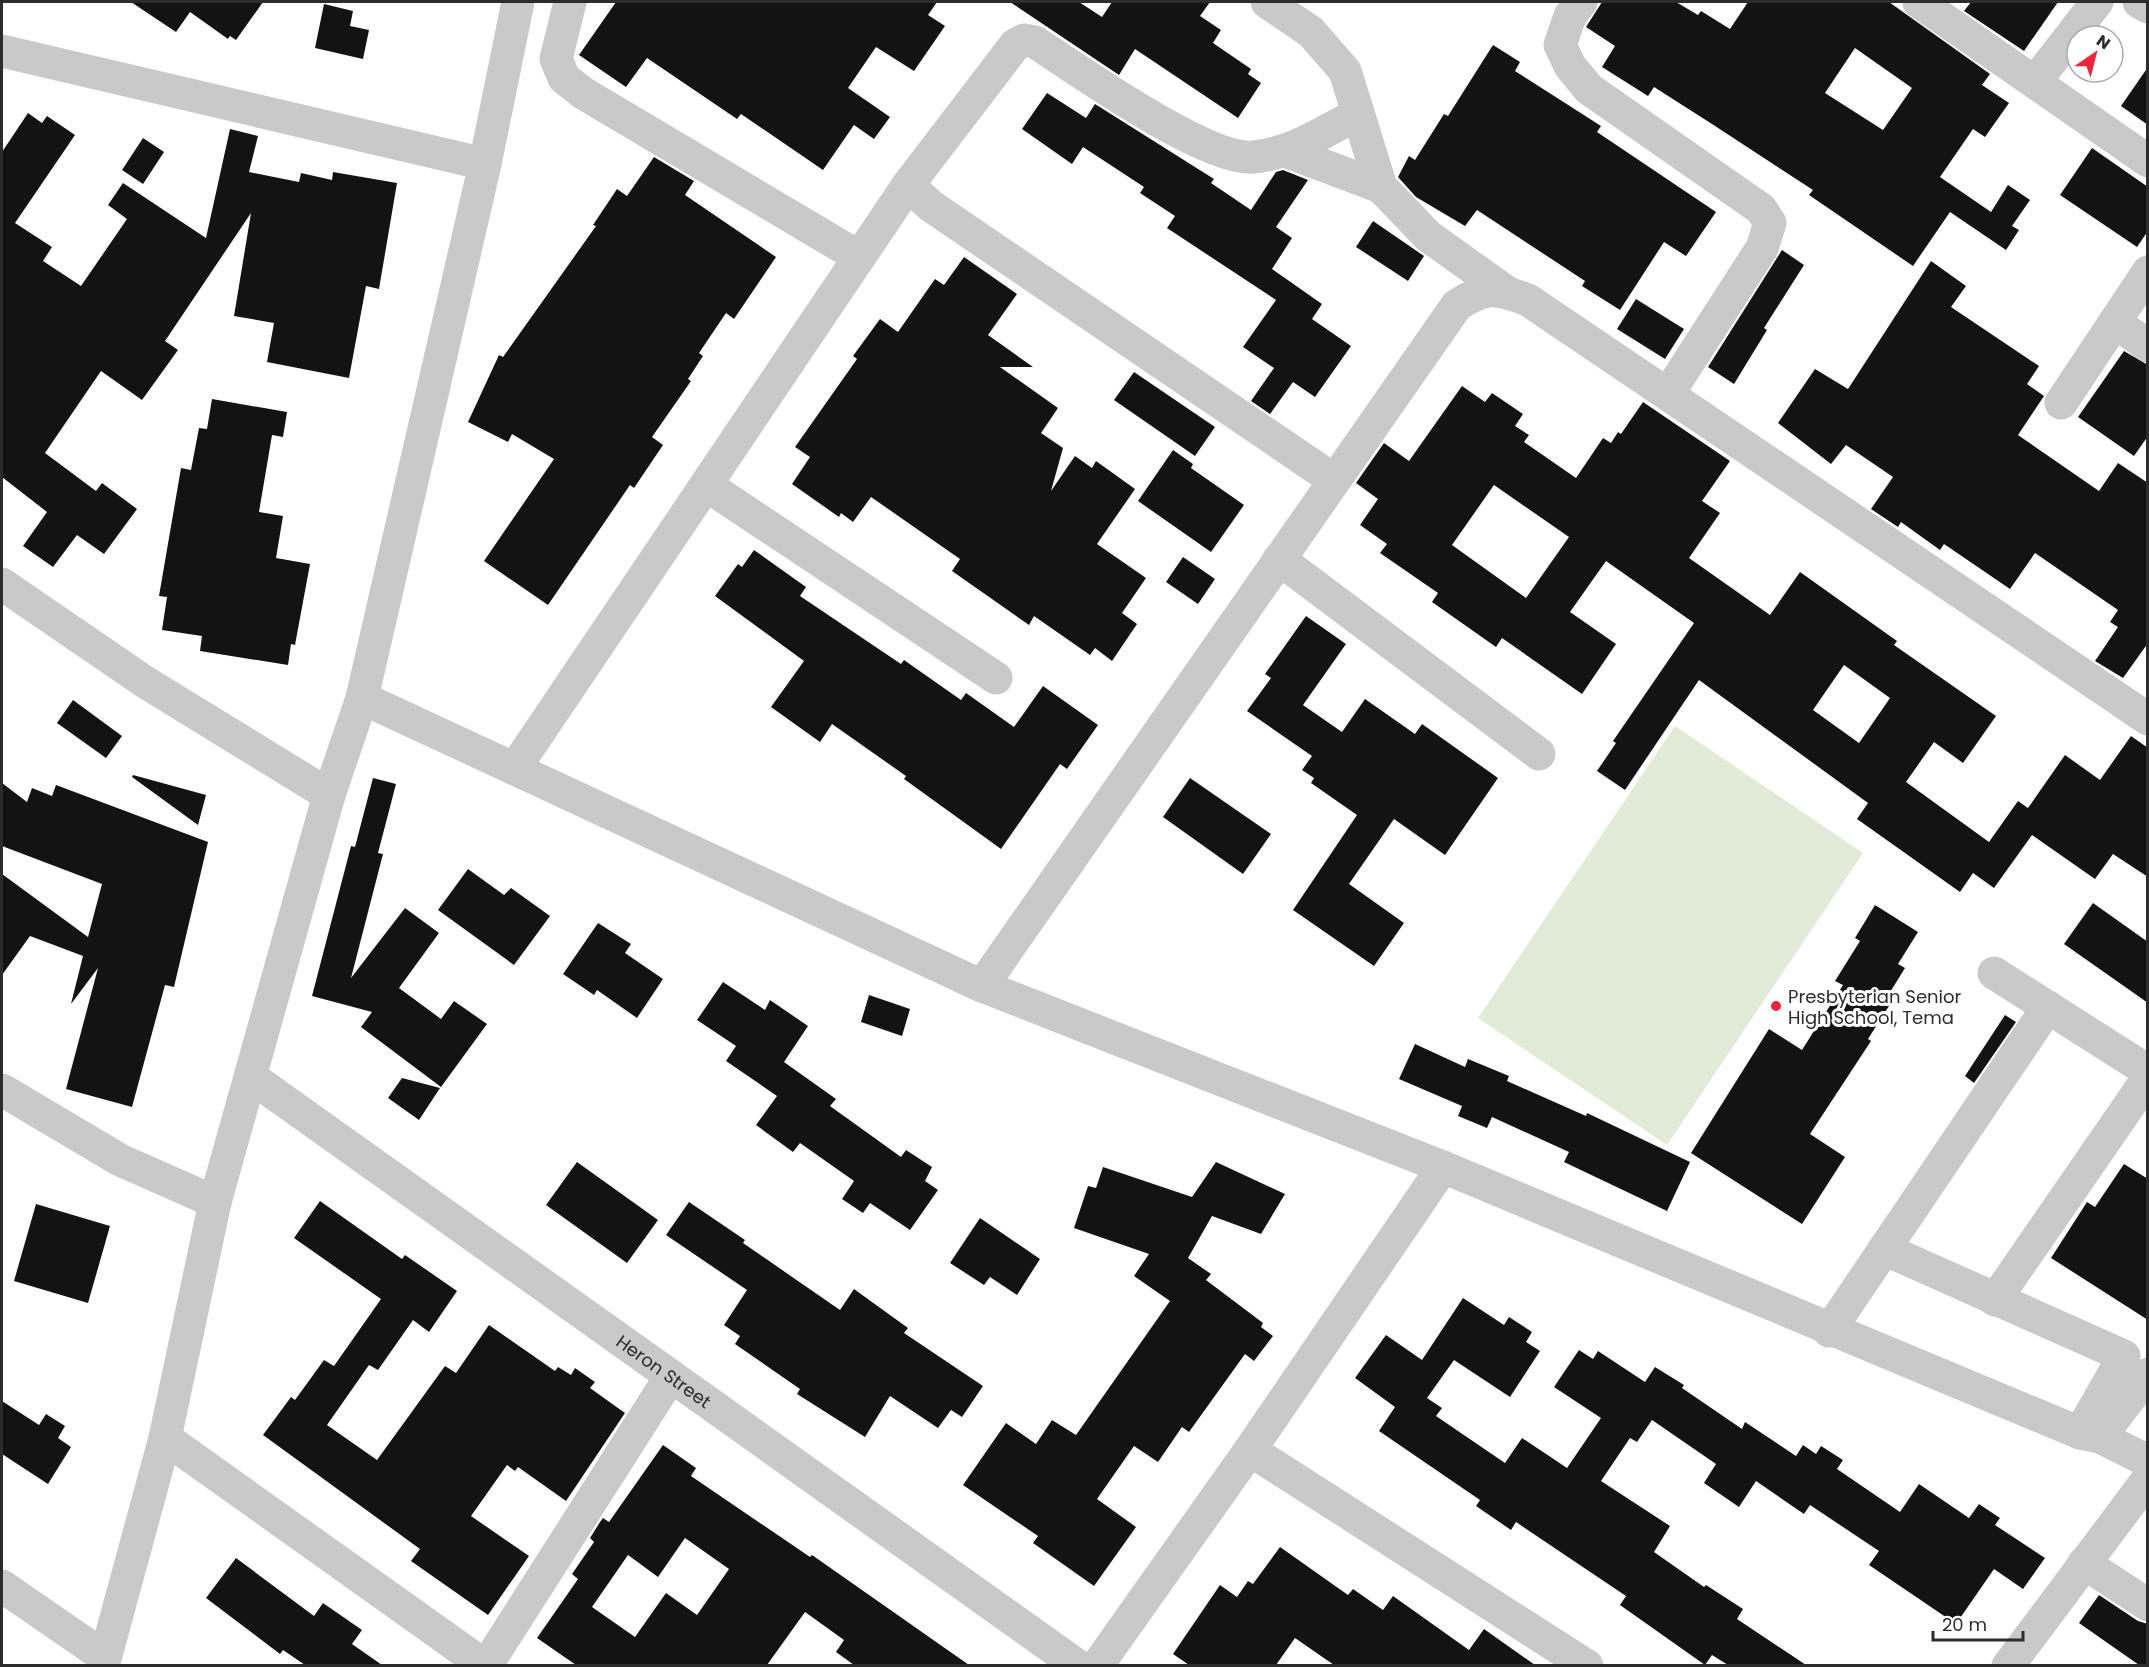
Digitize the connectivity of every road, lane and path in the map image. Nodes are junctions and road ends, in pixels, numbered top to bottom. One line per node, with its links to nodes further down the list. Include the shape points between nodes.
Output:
1 (518, 2): 15 (street)
2 (570, 2): 18 (street, via 556,59 564,78 583,93)
3 (1267, 2): 9 (street)
4 (1581, 2): 23 (street, via 1570,16 1560,45 1570,66 1590,89 1761,209 1770,223 1762,248)
5 (1919, 2): 11 (street)
6 (2097, 2): 11 (street)
7 (2139, 2): 8 (street)
8 (2148, 7)
9 (1300, 11): 12 (street, via 1311,32 1345,71)
10 (2, 51): 15 (street)
11 (2035, 82): 14 (street)
12 (1358, 114): 13 (street); 17 (street)
13 (1285, 151): 16 (street, via 1250,158 1227,153 1150,117 1035,42 1024,40 1015,45); 17 (street)
14 (2148, 161)
15 (485, 164): 30 (street)
16 (908, 185): 18 (street); 25 (street, via 931,206)
17 (1381, 187): 20 (street, via 1428,236)
18 (859, 256): 26 (street)
19 (2148, 272): 21 (street)
20 (1508, 293): 23 (street, via 1528,300); 25 (street, via 1481,291 1457,305)
21 (2115, 322): 22 (street); 24 (street)
22 (2148, 346)
23 (1668, 394): 31 (street)
24 (2061, 403)
25 (1334, 480): 27 (street)
26 (706, 485): 29 (street); 33 (street)
27 (1279, 559): 32 (street); 36 (street)
28 (2, 584): 34 (street, via 145,682)
29 (996, 678)
30 (362, 698): 33 (street); 34 (street)
31 (2148, 719)
32 (1539, 754)
33 (515, 768): 36 (street)
34 (329, 795): 39 (street)
35 (1994, 973): 37 (street)
36 (982, 986): 42 (street)
37 (2048, 1008): 38 (street); 44 (street)
38 (2148, 1071)
39 (251, 1077): 43 (street); 48 (street, Heron Street)
40 (2148, 1078): 45 (street)
41 (2, 1090): 43 (street, via 120,1160)
42 (1443, 1167): 46 (street); 51 (street)
43 (215, 1202): 50 (street)
44 (1884, 1249): 45 (street); 46 (street)
45 (1995, 1300): 49 (street, via 2124,1356)
46 (1829, 1331): 49 (street)
47 (2148, 1374): 49 (street)
48 (671, 1376): 58 (street); 59 (street, Heron Street)
49 (2090, 1435): 52 (street)
50 (165, 1438): 57 (street); 58 (street)
51 (1250, 1450): 60 (street); 61 (street)
52 (2148, 1461)
53 (2148, 1479): 54 (street)
54 (2084, 1563): 56 (street); 62 (street)
55 (2, 1586): 57 (street)
56 (2148, 1605)
57 (104, 1661)
58 (485, 1665)
59 (1078, 1665)
60 (1097, 1665)
61 (1587, 1665)
62 (2008, 1665)

